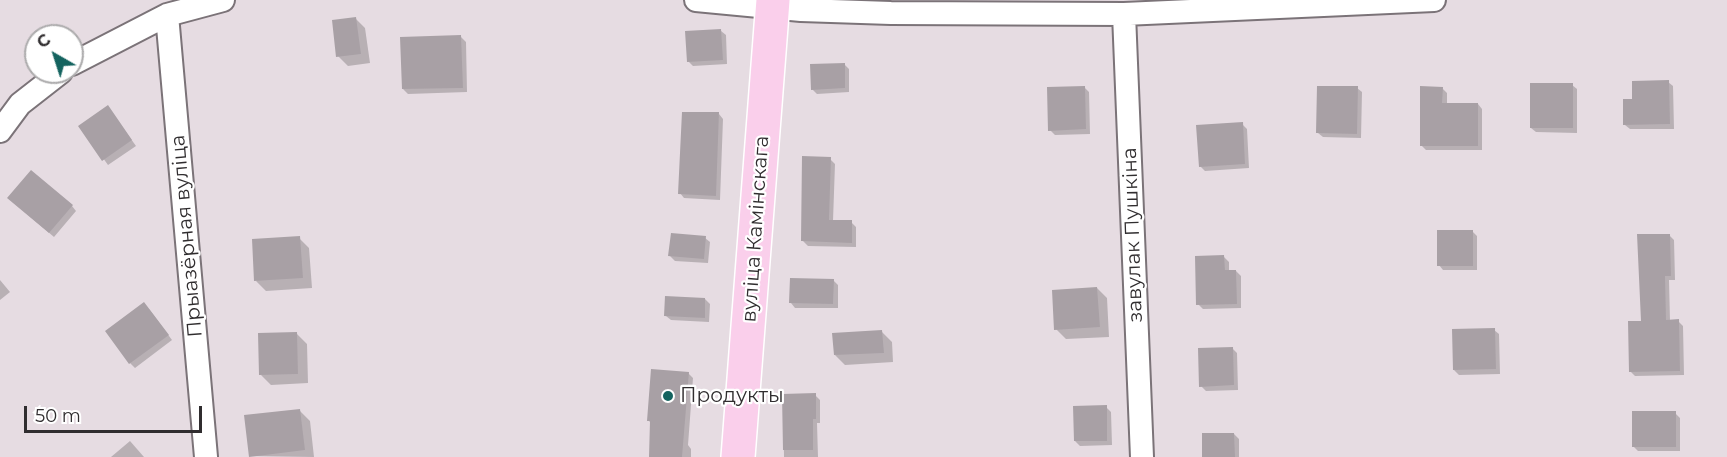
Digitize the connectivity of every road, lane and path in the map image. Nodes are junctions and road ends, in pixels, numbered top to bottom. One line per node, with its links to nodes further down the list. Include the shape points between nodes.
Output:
1 (223, 0): 7 (street)
2 (696, 0): 4 (street)
3 (1434, 0): 5 (street)
4 (773, 3): 6 (street, via 891,13); 12 (main road, вуліца Камінскага)
5 (1174, 6): 6 (street)
6 (1124, 14): 13 (street, завулак Пушкіна)
7 (166, 15): 8 (street); 11 (street, Прыазёрная вуліца)
8 (84, 58)
9 (46, 84): 10 (street, via 20,104)
10 (0, 131)
11 (206, 457)
12 (738, 457)
13 (1142, 457)

